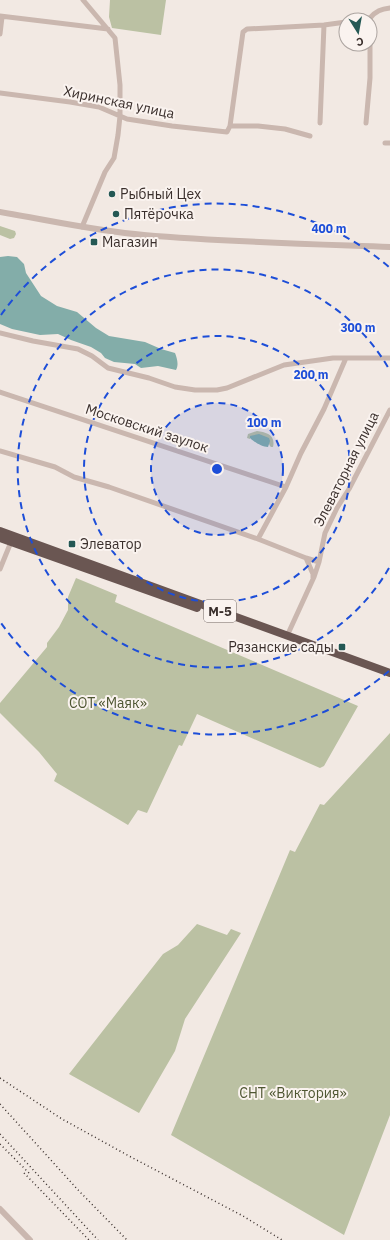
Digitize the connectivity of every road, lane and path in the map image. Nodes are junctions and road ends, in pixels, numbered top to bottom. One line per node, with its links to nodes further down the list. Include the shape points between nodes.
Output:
1 (83, 0): 7 (street)
2 (390, 8): 3 (street)
3 (376, 12)
4 (1, 16): 7 (street); 8 (street)
5 (338, 23): 6 (street)
6 (324, 25): 12 (street); 14 (street, via 247,29 243,32)
7 (108, 29): 11 (street, via 115,38 117,50)
8 (0, 34)
9 (370, 52): 13 (street)
10 (0, 93): 11 (street, Хиринская улица, via 98,107)
11 (120, 116): 14 (street, Хиринская улица, via 200,130 227,132); 17 (street, via 114,158 105,172)
12 (320, 123)
13 (366, 123)
14 (230, 126): 15 (street, Хиринская улица, via 285,129)
15 (310, 136)
16 (0, 212): 17 (street)
17 (82, 227): 18 (street, via 143,235 230,241)
18 (390, 247)
19 (0, 333): 20 (street, via 78,349 108,368 174,387 195,390 227,388 284,366)
20 (346, 358): 21 (street); 25 (street)
21 (390, 358)
22 (0, 392): 25 (street, Московский заулок)
23 (390, 410): 31 (street, Элеваторная улица, via 325,533)
24 (0, 451): 28 (street, via 55,467 74,477)
25 (286, 487): 28 (street)
26 (0, 530): 34 (highway, М-5)
27 (0, 538): 29 (highway, М-5)
28 (258, 539): 30 (street)
29 (10, 542): 32 (street); 36 (highway, М-5)
30 (306, 558): 31 (street); 33 (street)
31 (319, 562): 33 (street, Элеваторная улица)
32 (0, 569)
33 (314, 579): 34 (street, Элеваторная улица)
34 (287, 636): 35 (highway, М-5)
35 (390, 673)
36 (390, 678)
37 (0, 1209): 38 (street)
38 (30, 1240)

